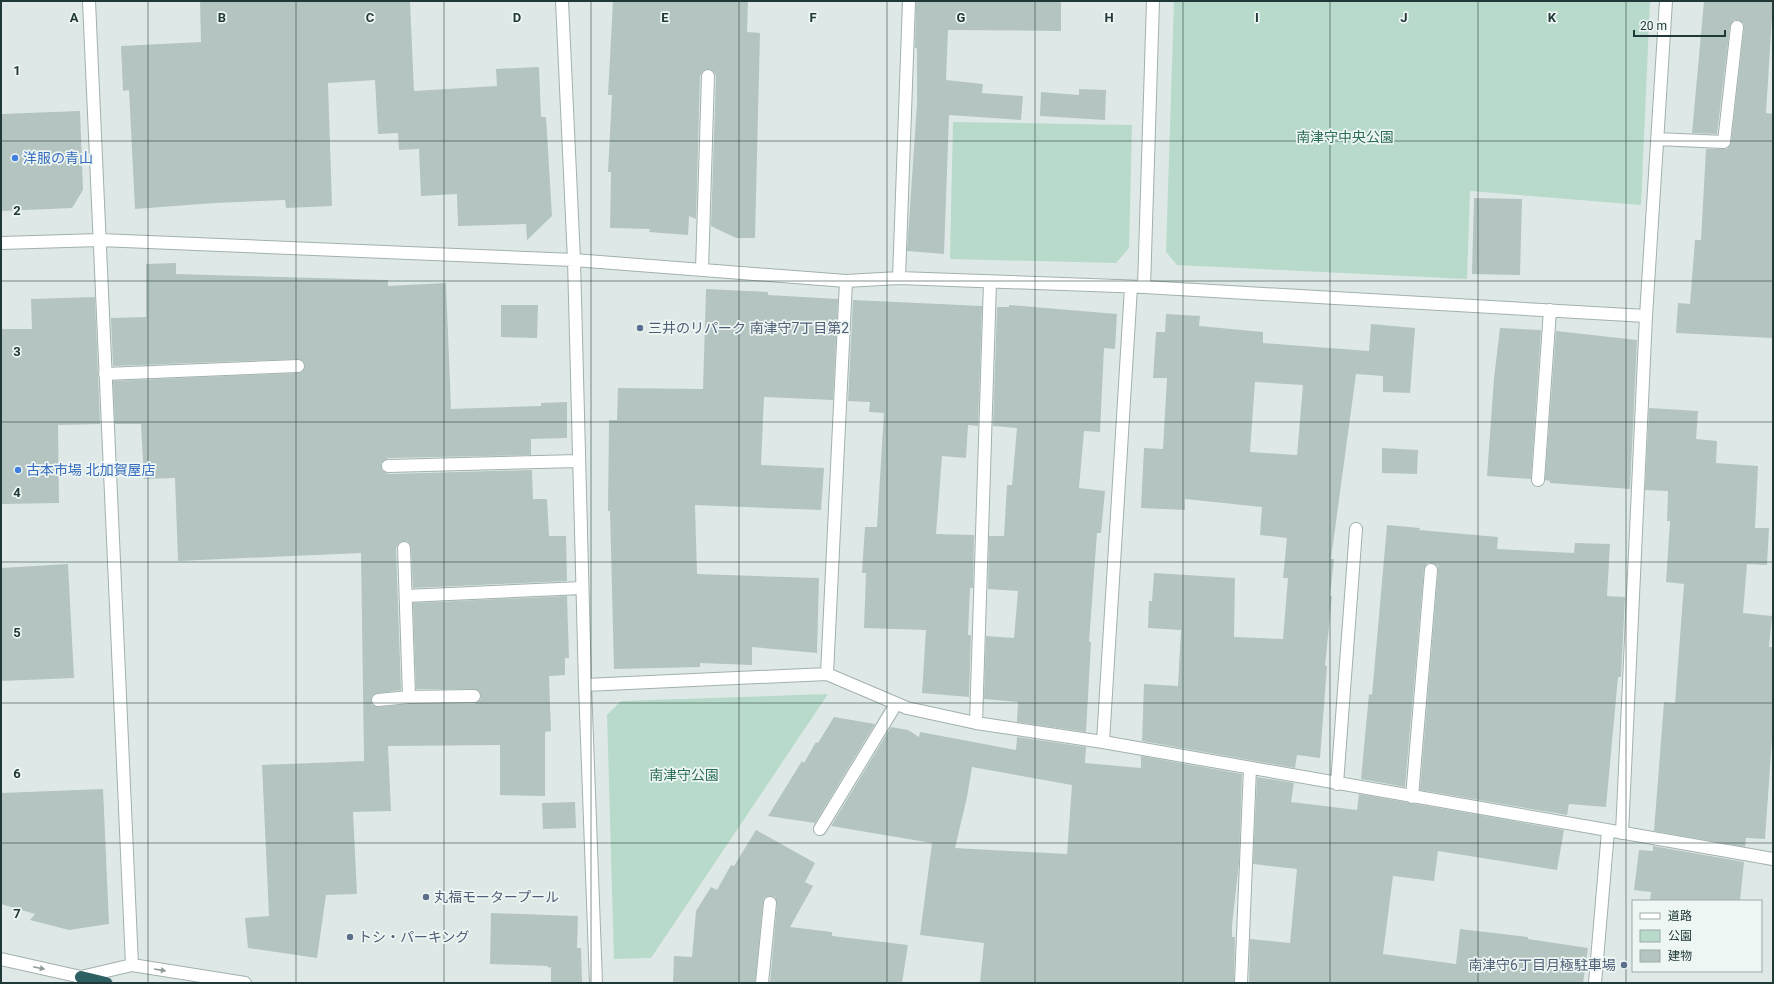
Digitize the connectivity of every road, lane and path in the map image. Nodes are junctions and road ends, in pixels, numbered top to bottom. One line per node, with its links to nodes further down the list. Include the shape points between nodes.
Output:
1 (89, 1): 9 (street)
2 (562, 1): 11 (street)
3 (910, 1): 13 (street)
4 (1153, 1): 17 (street)
5 (1666, 1): 8 (street)
6 (1737, 27): 8 (street, via 1724,142)
7 (708, 76): 12 (street)
8 (1657, 139): 19 (street)
9 (100, 240): 10 (street); 11 (street); 21 (street)
10 (1, 243)
11 (574, 260): 12 (street); 22 (street)
12 (702, 270): 14 (street)
13 (899, 278): 14 (street); 15 (street)
14 (846, 281): 30 (street)
15 (990, 282): 16 (street); 36 (street)
16 (1131, 287): 17 (street); 37 (street)
17 (1144, 287): 18 (street)
18 (1550, 310): 19 (street); 24 (street)
19 (1646, 316): 43 (street)
20 (298, 366): 21 (street)
21 (106, 374): 47 (street)
22 (579, 461): 23 (street); 28 (street)
23 (388, 466)
24 (1538, 480)
25 (1356, 529): 39 (street)
26 (404, 548): 29 (street)
27 (1431, 570): 40 (street)
28 (582, 588): 29 (street); 31 (street)
29 (406, 596): 33 (street)
30 (827, 674): 31 (street); 35 (street)
31 (585, 685): 51 (street)
32 (474, 696): 33 (street)
33 (409, 697): 34 (street)
34 (378, 700)
35 (896, 704): 36 (street); 41 (street)
36 (976, 723): 37 (street)
37 (1103, 742): 38 (street)
38 (1250, 768): 39 (street); 53 (street)
39 (1337, 784): 40 (street)
40 (1412, 797): 42 (street)
41 (820, 829)
42 (1608, 831): 43 (street); 54 (street)
43 (1622, 833): 44 (street)
44 (1773, 859)
45 (770, 903): 52 (street)
46 (1, 959): 48 (street, one-way to 48)
47 (132, 965): 48 (street); 50 (street, one-way to 50)
48 (86, 980): 49 (highway)
49 (106, 983)
50 (245, 983)
51 (596, 983)
52 (762, 983)
53 (1241, 983)
54 (1595, 983)

